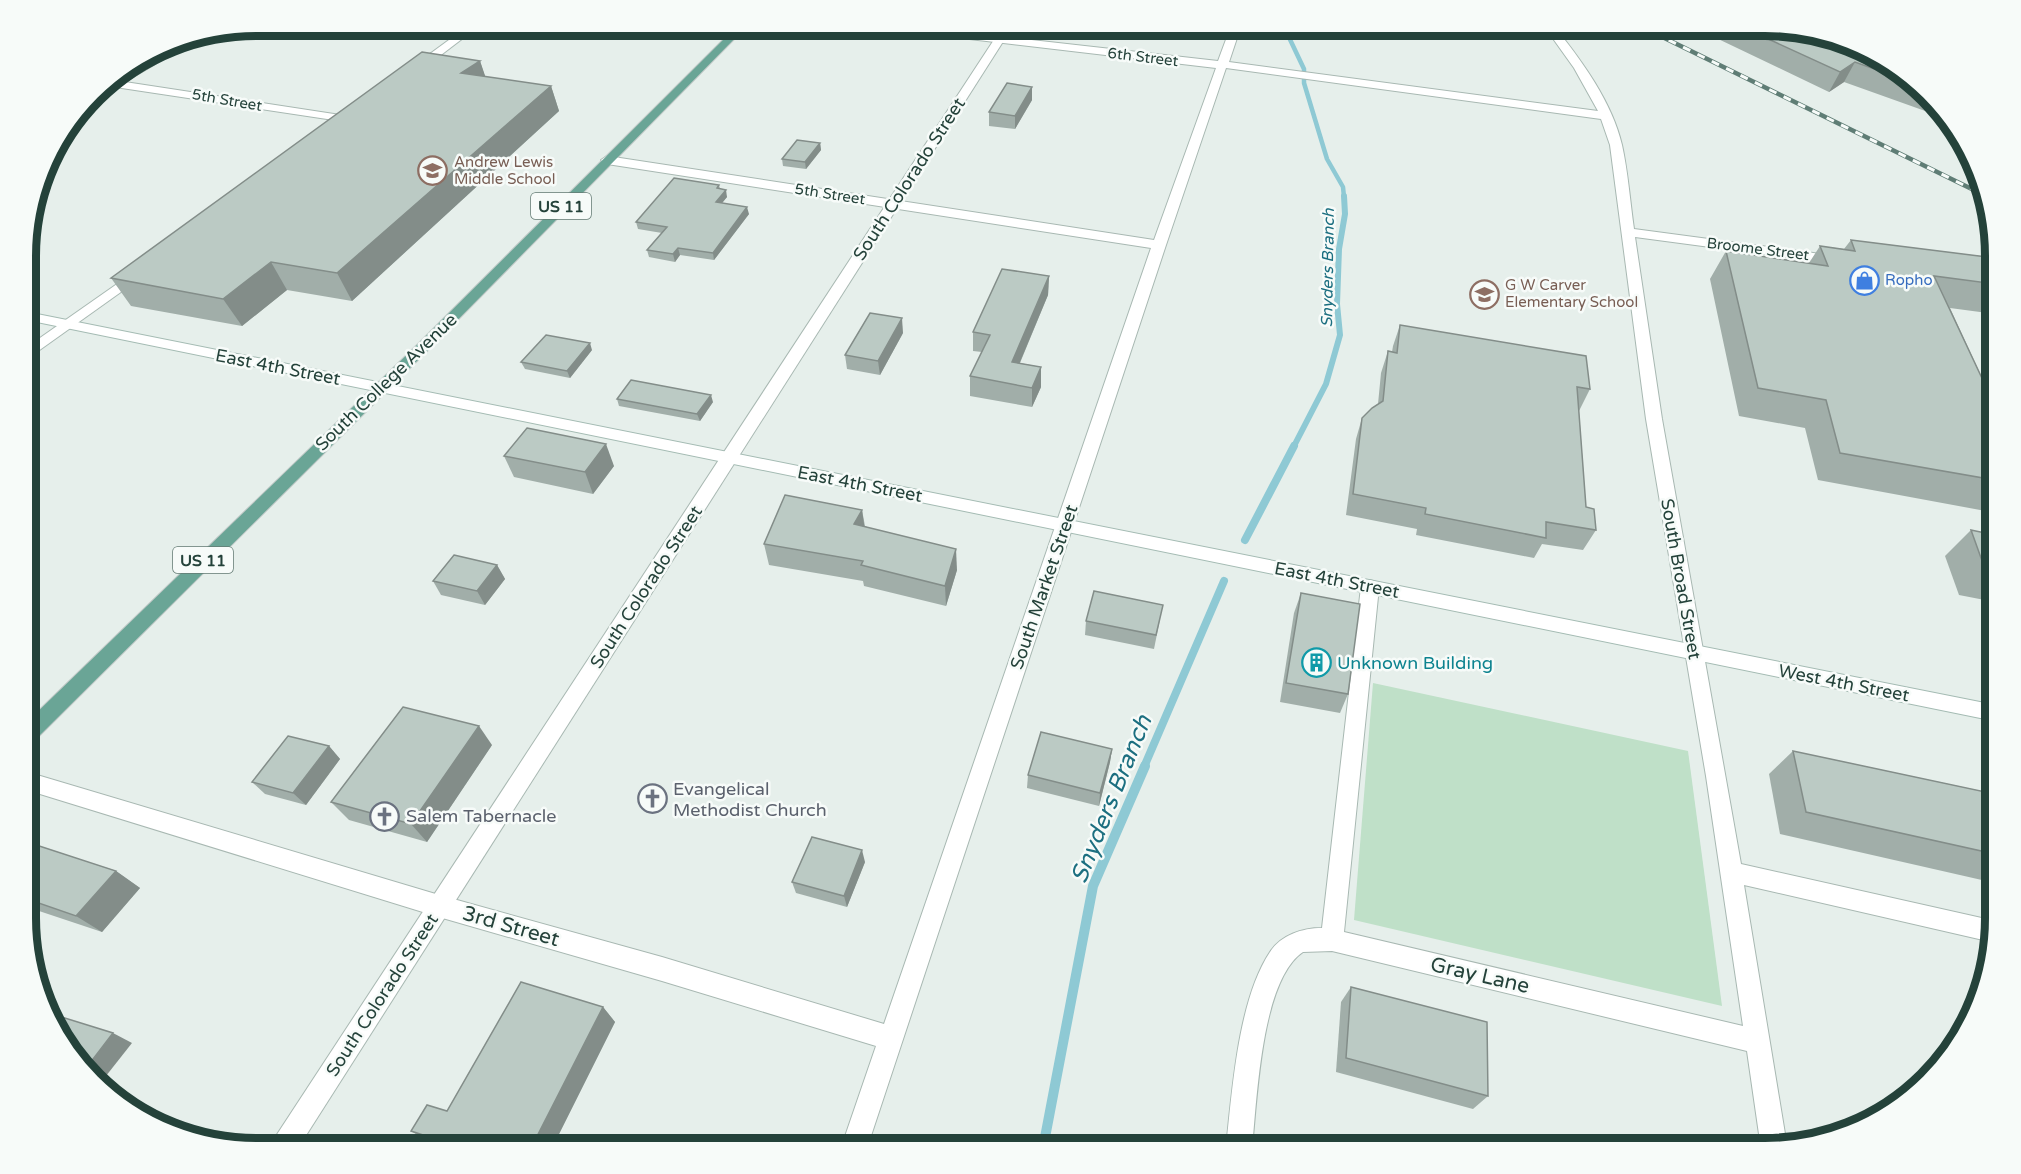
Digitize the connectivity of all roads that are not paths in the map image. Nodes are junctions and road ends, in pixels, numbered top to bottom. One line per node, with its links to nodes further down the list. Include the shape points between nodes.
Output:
1 (460, 36): 8 (street)
2 (732, 36): 12 (main road, South College Avenue / US 11)
3 (1002, 36): 13 (street, South Colorado Street)
4 (1023, 36): 7 (street, 6th Street, via 1185,62)
5 (1233, 36): 7 (street, South Market Street)
6 (1557, 36): 10 (street, South Broad Street)
7 (1223, 64): 10 (street, 6th Street); 15 (street, South Market Street)
8 (402, 79)
9 (120, 83): 11 (street, 5th Street, via 352,116)
10 (1607, 116): 14 (street, South Broad Street, via 1616,145)
11 (328, 134)
12 (607, 160): 13 (street, 5th Street); 21 (main road, South College Avenue / US 11)
13 (893, 204): 15 (street, 5th Street); 22 (street, South Colorado Street)
14 (1629, 232): 16 (street, Broome Street); 25 (street, South Broad Street, via 1654,419)
15 (1159, 245): 23 (street, South Market Street)
16 (1852, 261)
17 (145, 268): 19 (street)
18 (36, 318): 19 (street, East 4th Street)
19 (68, 324): 20 (street); 21 (street, East 4th Street)
20 (36, 347)
21 (381, 387): 22 (street, East 4th Street); 27 (main road, South College Avenue / US 11)
22 (729, 458): 23 (street, East 4th Street); 30 (street, South Colorado Street)
23 (1065, 526): 24 (street, East 4th Street); 33 (street, South Market Street)
24 (1370, 587): 25 (street, East 4th Street); 32 (street)
25 (1694, 653): 26 (street, West 4th Street); 29 (street, South Broad Street)
26 (1985, 711)
27 (36, 726)
28 (36, 784): 30 (street, 3rd Street)
29 (1731, 872): 31 (street); 34 (street, South Broad Street)
30 (440, 906): 33 (street, 3rd Street); 35 (street, South Colorado Street)
31 (1985, 930)
32 (1332, 940): 34 (street, Gray Lane); 37 (street, Gray Lane, via 1310,939 1291,946 1282,954 1264,987)
33 (892, 1039): 36 (street, South Market Street)
34 (1758, 1042): 38 (street, South Broad Street)
35 (290, 1138)
36 (857, 1138)
37 (1240, 1138)
38 (1772, 1138)

